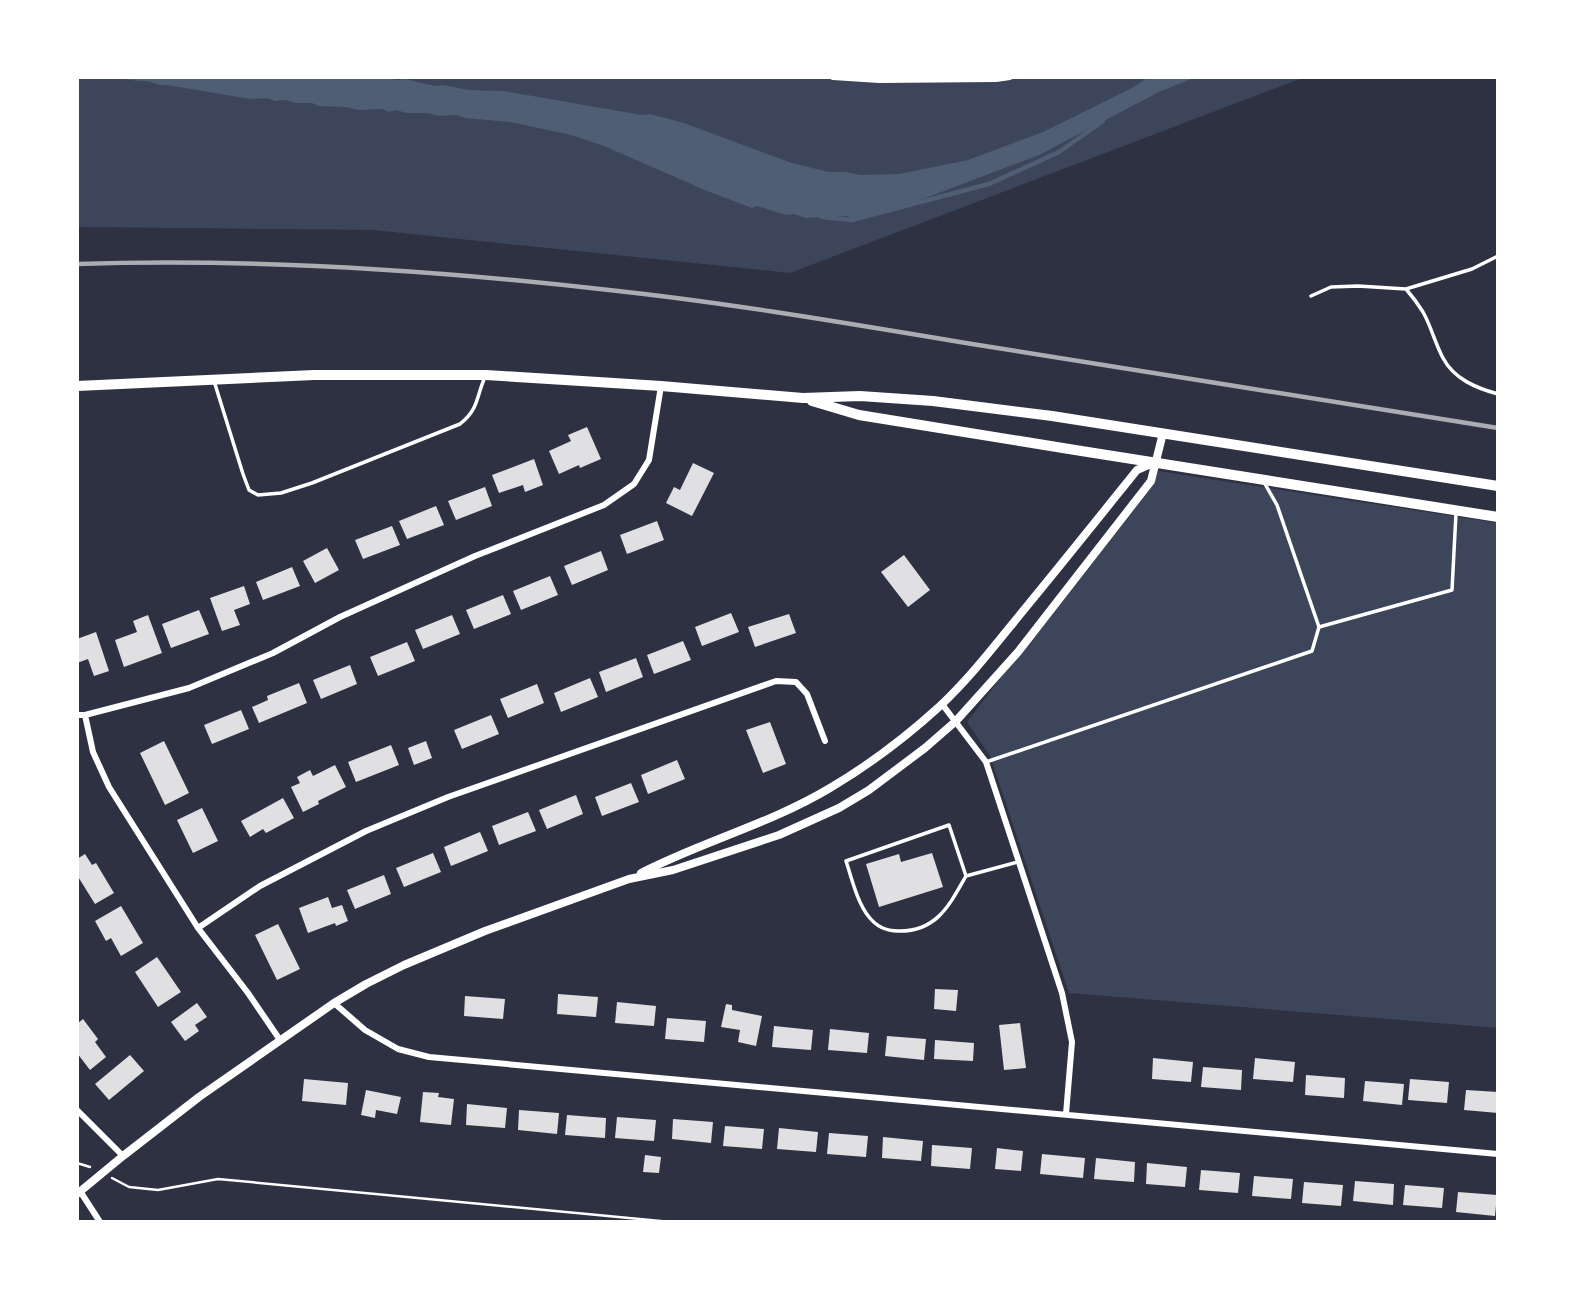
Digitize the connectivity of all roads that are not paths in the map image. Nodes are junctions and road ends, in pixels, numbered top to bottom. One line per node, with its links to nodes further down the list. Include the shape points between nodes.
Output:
1 (833, 77): 2 (street)
2 (1010, 77)
3 (1498, 256): 4 (lane)
4 (1406, 289): 5 (lane, via 1331,287); 10 (lane, via 1422,310 1453,372)
5 (1311, 296)
6 (486, 375): 7 (main road); 7 (lane, via 476,405 460,424 281,493 258,495 249,489 243,474); 9 (main road)
7 (214, 379): 8 (main road)
8 (77, 386)
9 (662, 386): 11 (main road); 21 (street, via 649,460 634,484 604,505 475,556 189,688)
10 (1498, 394)
11 (803, 398): 12 (main road, via 933,401); 13 (main road, via 859,415)
12 (1163, 433): 13 (street); 15 (main road)
13 (1155, 463): 14 (main road); 19 (street, via 1137,470 995,646); 22 (street, via 1151,481 1018,652)
14 (1263, 482): 16 (main road); 18 (lane, via 1277,505)
15 (1498, 486)
16 (1456, 511): 17 (main road); 18 (lane, via 1452,590)
17 (1498, 517)
18 (1319, 627): 24 (lane, via 1312,651)
19 (942, 704): 22 (street); 27 (street, via 880,755 820,794)
20 (77, 715): 21 (street)
21 (85, 715): 28 (street, via 93,752 109,787)
22 (956, 721): 24 (street); 27 (street, via 839,808 747,847)
23 (825, 741): 28 (street, via 807,694 796,682 776,681 448,797 366,831 260,886)
24 (986, 762): 25 (street)
25 (1018, 862): 26 (lane); 32 (street, via 1062,993 1072,1042)
26 (966, 876): 26 (lane, via 949,825 846,861 862,905 877,925 890,931 911,932 930,924 942,914)
27 (629, 879): 29 (street, via 443,948)
28 (198, 928): 30 (street)
29 (334, 1003): 30 (street); 32 (street, via 365,1030 398,1048 429,1057)
30 (280, 1040): 34 (street)
31 (77, 1110): 34 (street)
32 (1066, 1114): 33 (street)
33 (1498, 1154)
34 (122, 1156): 35 (street)
35 (78, 1193): 36 (street)
36 (100, 1222)

